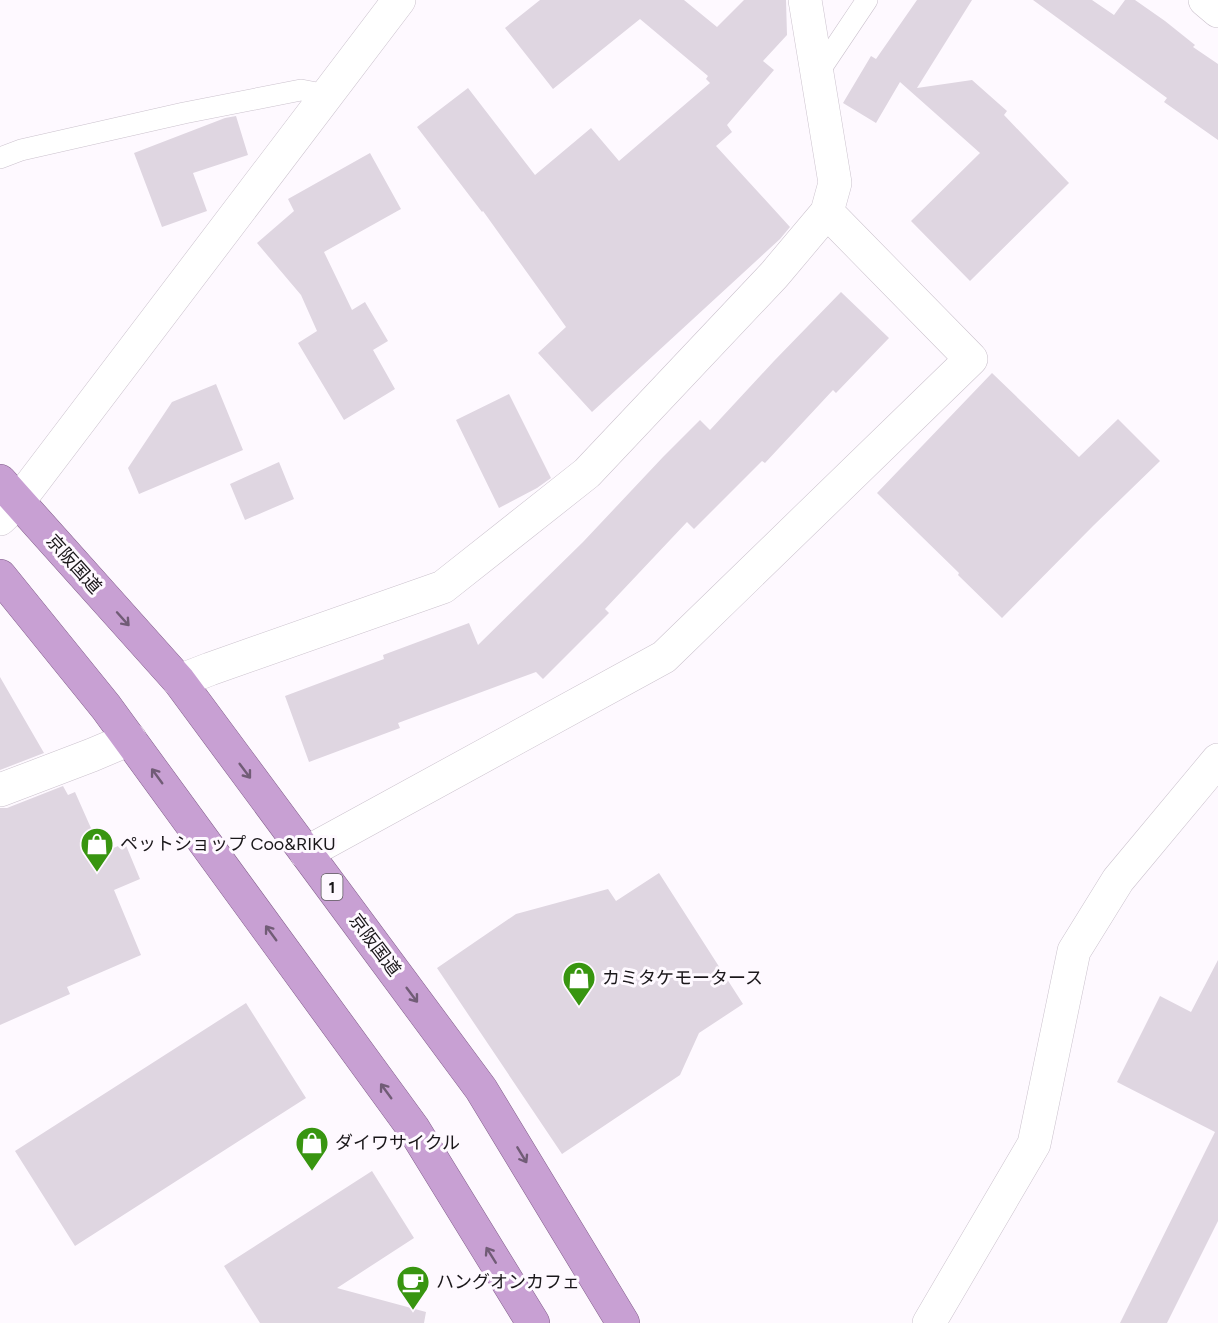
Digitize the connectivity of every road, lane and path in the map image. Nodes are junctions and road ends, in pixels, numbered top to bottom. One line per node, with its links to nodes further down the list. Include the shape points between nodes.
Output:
1 (399, 0): 7 (street)
2 (805, 0): 6 (street)
3 (867, 0): 6 (lane)
4 (1205, 0): 5 (street)
5 (1218, 11)
6 (818, 73): 9 (street, via 835,183)
7 (327, 95): 8 (lane, via 301,90 172,115); 10 (street)
8 (0, 158)
9 (827, 212): 12 (street, via 774,275 587,473 443,586); 16 (street, via 971,359 664,657)
10 (6, 501): 12 (highway, 京阪国道 / 1, one-way to 12)
11 (0, 576): 13 (highway)
12 (179, 681): 16 (highway, 京阪国道 / 1, one-way to 16)
13 (130, 739): 15 (street); 17 (highway, one-way to 13, via 413,1128)
14 (1218, 760): 19 (street, via 1118,880 1074,951 1034,1144)
15 (0, 790)
16 (306, 853): 18 (highway, 京阪国道 / 1, one-way to 18, via 482,1089)
17 (533, 1323)
18 (623, 1323)
19 (929, 1323)

